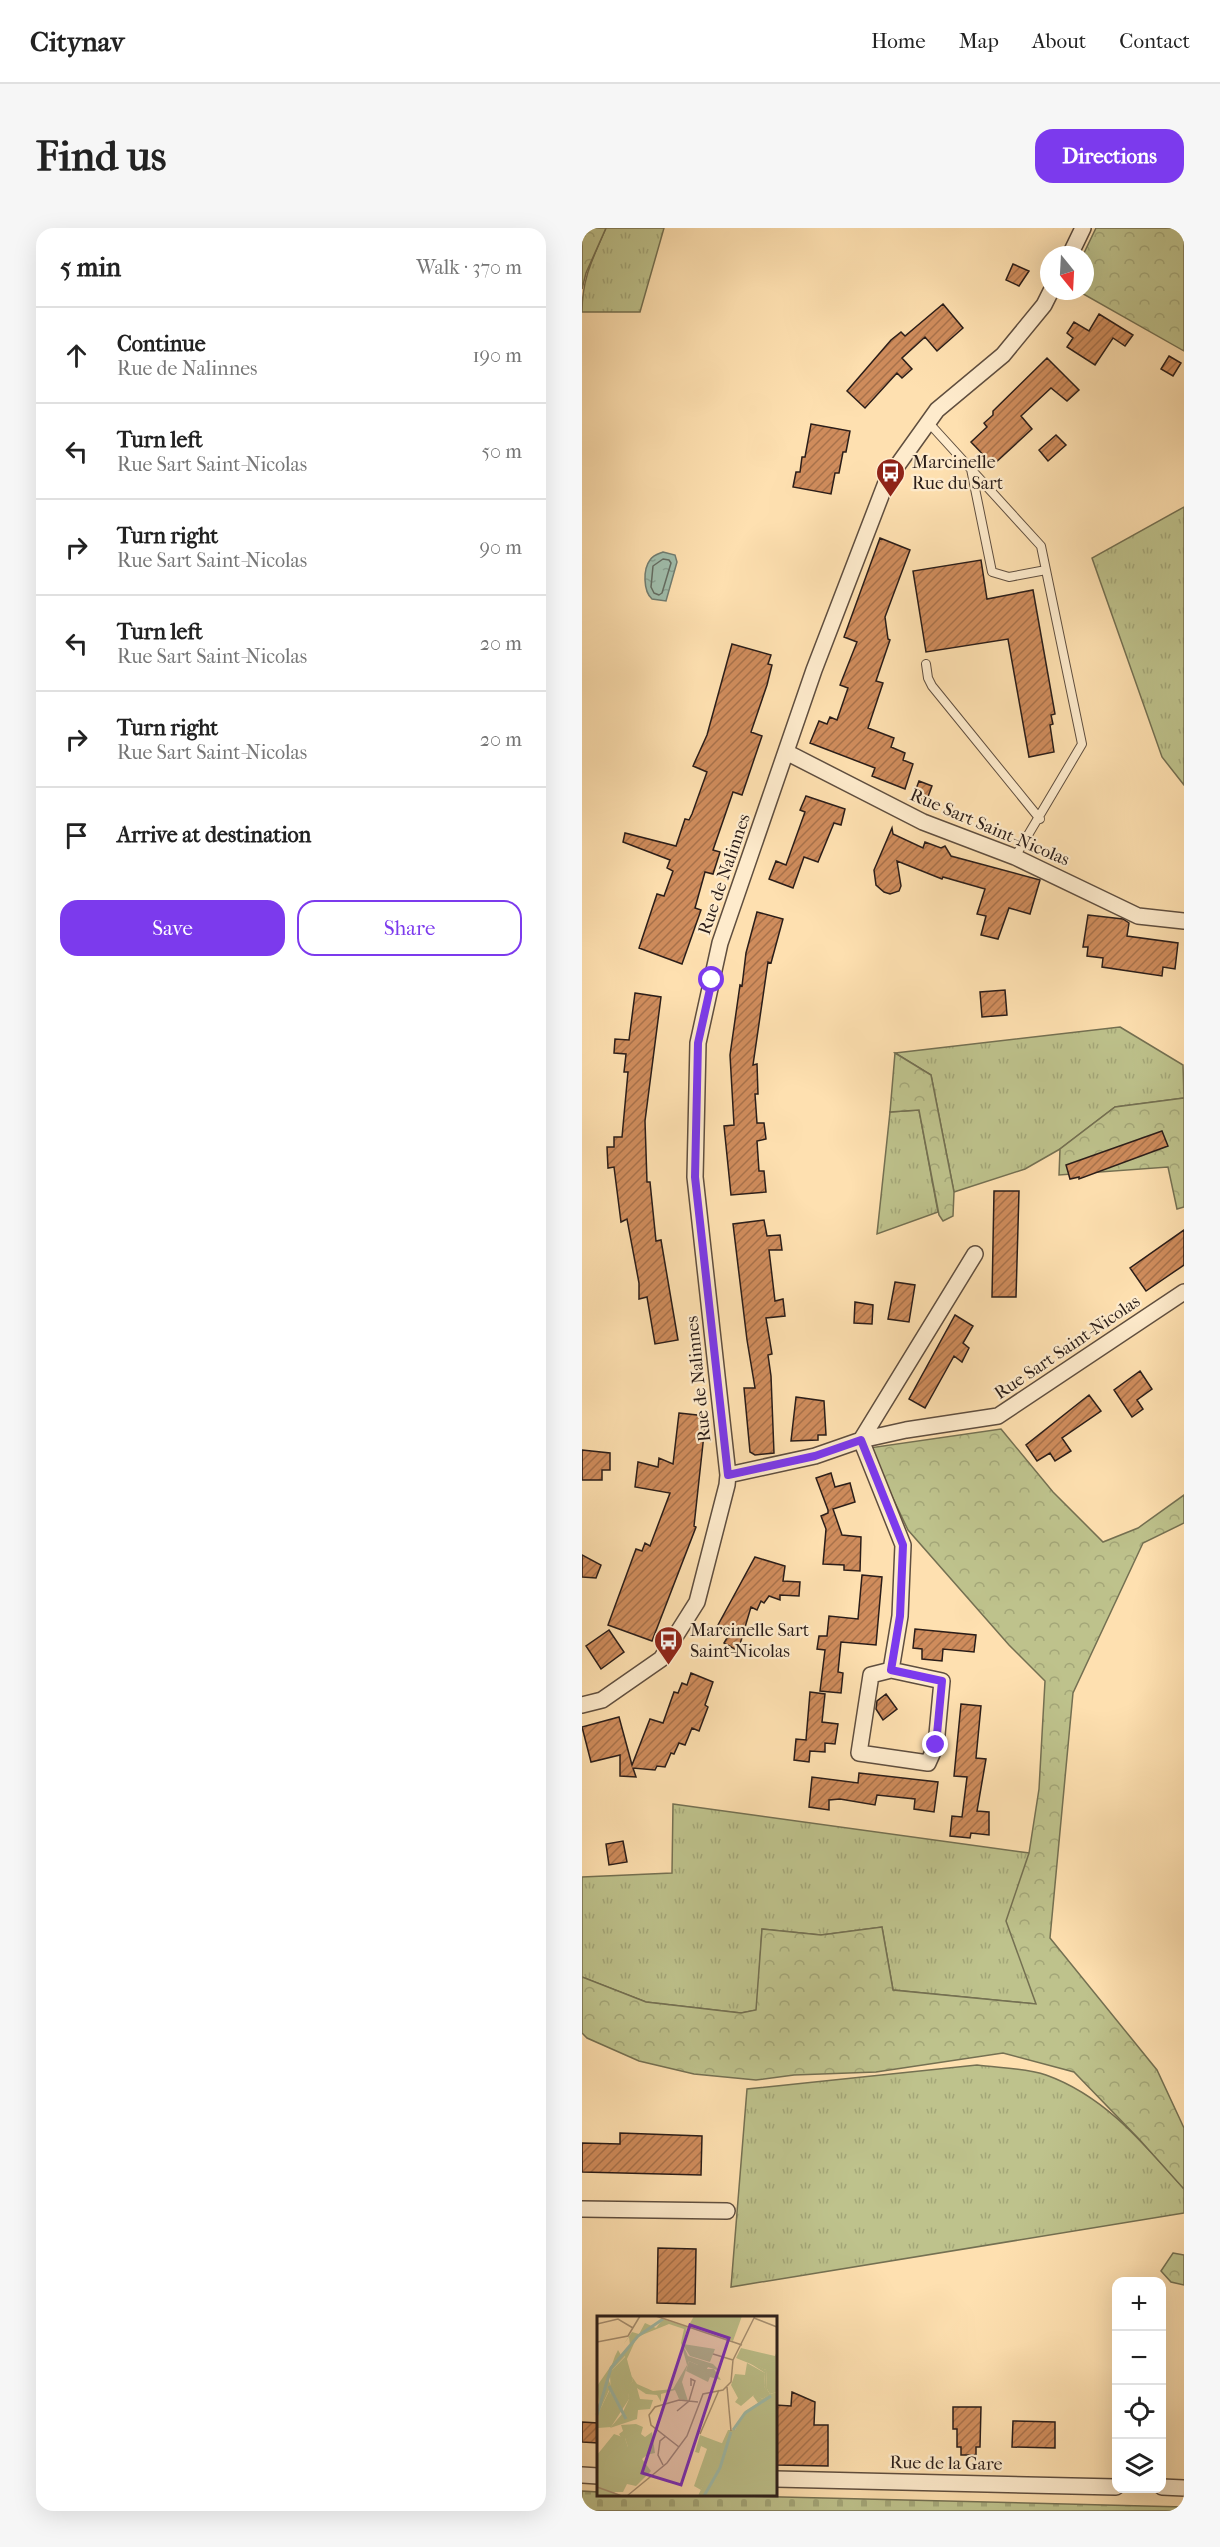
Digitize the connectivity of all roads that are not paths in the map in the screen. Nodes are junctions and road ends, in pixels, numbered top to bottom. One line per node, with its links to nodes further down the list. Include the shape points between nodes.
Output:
1 (1083, 228): 2 (street)
2 (1074, 246)
3 (1046, 300): 4 (street, Rue de Nalinnes, via 1003,355)
4 (928, 422): 5 (lane); 8 (street, Rue de Nalinnes, via 886,480)
5 (971, 468): 6 (lane, via 1041,546); 6 (lane, via 992,572 1009,577)
6 (1046, 570): 9 (lane, via 1082,744)
7 (926, 664): 9 (lane, via 932,687)
8 (786, 752): 10 (street, Rue Sart Saint-Nicolas, via 923,822); 15 (street, Rue de Nalinnes, via 720,943 698,1043 695,1177)
9 (1040, 819): 10 (lane)
10 (1015, 857): 11 (street, Rue Sart Saint-Nicolas, via 1138,916)
11 (1184, 921)
12 (975, 1254): 14 (street)
13 (1184, 1292): 14 (street, Rue Sart Saint-Nicolas, via 998,1416)
14 (861, 1440): 15 (street, Rue Sart Saint-Nicolas, via 815,1456); 16 (street, via 903,1545 900,1616)
15 (728, 1475): 17 (street, Rue de Nalinnes, via 697,1602 661,1659 602,1700)
16 (891, 1670): 16 (street, via 871,1675 859,1753 928,1763 936,1745 942,1681)
17 (582, 1705)
18 (582, 2208): 19 (street)
19 (727, 2211)
20 (582, 2475): 21 (street)
21 (597, 2476)
22 (777, 2479): 23 (street, Rue de la Gare)
23 (1112, 2487)
24 (1166, 2487): 25 (street)
25 (1184, 2488)

